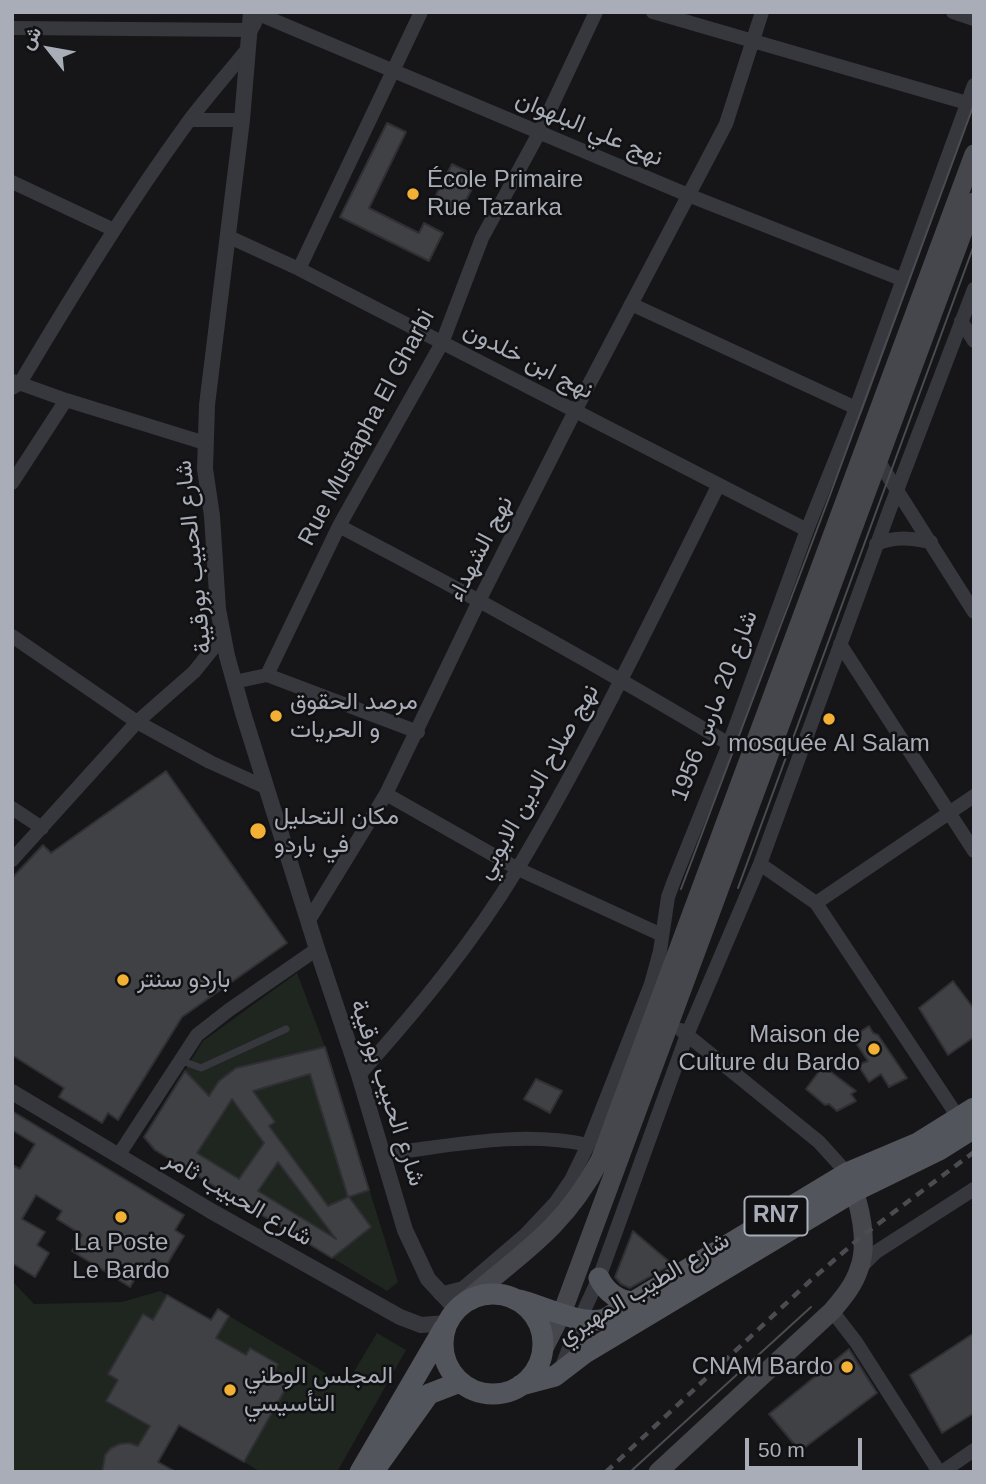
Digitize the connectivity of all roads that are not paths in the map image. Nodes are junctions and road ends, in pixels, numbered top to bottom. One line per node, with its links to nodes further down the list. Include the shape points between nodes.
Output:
1 (421, 12): 11 (street)
2 (596, 12): 16 (street, Rue Mustapha El Gharbi)
3 (653, 12): 10 (street)
4 (762, 12): 10 (street, نهج الشهداء)
5 (953, 12): 7 (street)
6 (258, 13): 9 (street, شارع الحبيب بورقيبة); 11 (street, نهج علي البلهوان)
7 (974, 19)
8 (12, 28): 9 (street)
9 (250, 39): 14 (street); 15 (street, شارع الحبيب بورقيبة)
10 (754, 40): 13 (street); 19 (street, نهج الشهداء, via 731,112)
11 (394, 72): 16 (street, نهج علي البلهوان); 23 (street)
12 (974, 85): 13 (street, شارع 20 مارس 1956)
13 (967, 103): 24 (street, شارع 20 مارس 1956)
14 (191, 120): 15 (street); 21 (street)
15 (242, 120): 22 (street, شارع الحبيب بورقيبة)
16 (539, 133): 19 (street, نهج علي البلهوان); 30 (street, Rue Mustapha El Gharbi, via 482,238)
17 (974, 154): 27 (main road, شارع 20 مارس 1956)
18 (12, 182): 21 (street)
19 (688, 195): 24 (street, نهج علي البلهوان); 26 (street, نهج الشهداء)
20 (974, 202): 27 (main road, شارع 20 مارس 1956)
21 (114, 230): 31 (street)
22 (227, 236): 23 (street, نهج ابن خلدون); 36 (street, شارع الحبيب بورقيبة)
23 (299, 269): 30 (street, نهج ابن خلدون)
24 (901, 279): 33 (street, شارع 20 مارس 1956)
25 (974, 289): 28 (street)
26 (631, 304): 33 (street); 34 (street, نهج الشهداء)
27 (927, 305): 35 (main road, شارع 20 مارس 1956); 37 (main road, شارع 20 مارس 1956)
28 (961, 321): 29 (street); 40 (street)
29 (974, 341)
30 (442, 343): 34 (street, نهج ابن خلدون); 41 (street, Rue Mustapha El Gharbi)
31 (15, 384): 32 (street)
32 (66, 400): 36 (street); 38 (street)
33 (856, 408): 42 (street, شارع 20 مارس 1956)
34 (575, 411): 39 (street, نهج ابن خلدون); 45 (street, نهج الشهداء)
35 (865, 442): 37 (street); 70 (main road, شارع 20 مارس 1956)
36 (205, 443): 48 (street, شارع الحبيب بورقيبة)
37 (878, 459): 40 (street); 70 (main road, شارع 20 مارس 1956)
38 (12, 483)
39 (718, 486): 42 (street, نهج ابن خلدون); 51 (street, نهج صلاح الدين الايوبي)
40 (896, 491): 43 (street); 44 (street)
41 (339, 526): 45 (street); 50 (street, Rue Mustapha El Gharbi)
42 (807, 530): 55 (street, شارع 20 مارس 1956)
43 (930, 542): 44 (street, via 905,537); 46 (street)
44 (877, 544): 49 (street)
45 (480, 599): 51 (street); 54 (street, نهج الشهداء)
46 (974, 611)
47 (12, 636): 53 (street)
48 (223, 636): 52 (street, شارع الحبيب بورقيبة); 53 (street, via 180,686)
49 (840, 644): 60 (street); 64 (street)
50 (267, 675): 52 (street); 54 (street)
51 (622, 680): 55 (street); 65 (street, نهج صلاح الدين الايوبي)
52 (234, 682): 56 (street, شارع الحبيب بورقيبة)
53 (137, 722): 56 (street); 61 (street)
54 (418, 732): 57 (street, نهج الشهداء)
55 (729, 744): 68 (street, شارع 20 مارس 1956, via 672,887)
56 (267, 788): 67 (street, شارع الحبيب بورقيبة)
57 (386, 794): 65 (street); 67 (street, نهج الشهداء)
58 (974, 796): 60 (street)
59 (12, 808): 61 (street)
60 (948, 813): 62 (street); 66 (street)
61 (42, 828): 63 (street)
62 (974, 851)
63 (12, 860)
64 (760, 863): 66 (street); 72 (street)
65 (517, 869): 68 (street); 74 (street, نهج صلاح الدين الايوبي, via 442,978)
66 (816, 903): 76 (street)
67 (309, 920): 69 (street, شارع الحبيب بورقيبة)
68 (662, 935): 77 (street, شارع 20 مارس 1956, via 651,984)
69 (317, 950): 73 (street, via 207,1026); 74 (street, شارع الحبيب بورقيبة)
70 (662, 1018): 72 (street); 88 (main road, شارع 20 مارس 1956, via 583,1190 540,1240); 89 (main road, via 662,1042)
71 (286, 1029): 73 (lane, via 201,1068)
72 (687, 1035): 80 (street, via 819,1142); 83 (street)
73 (180, 1060): 79 (street)
74 (359, 1075): 78 (street, شارع الحبيب بورقيبة)
75 (12, 1092): 79 (street, شارع الحبيب ثامر)
76 (968, 1118): 80 (main road, شارع الطيب المهيري / RN7, via 939,1150)
77 (588, 1145): 78 (street, via 522,1137); 84 (street, شارع 20 مارس 1956, via 556,1202 526,1234 463,1287)
78 (383, 1154): 84 (street, شارع الحبيب بورقيبة, via 405,1230)
79 (118, 1156): 88 (street, شارع الحبيب ثامر, via 400,1317 421,1325)
80 (851, 1182): 82 (main road, via 863,1248); 86 (main road, شارع الطيب المهيري / RN7); 91 (main road, شارع الطيب المهيري / RN7)
81 (974, 1189): 82 (street, via 876,1252)
82 (859, 1269): 87 (main road)
83 (599, 1278): 86 (main road, via 614,1296); 89 (street)
84 (440, 1294): 88 (street, شارع الحبيب بورقيبة)
85 (519, 1300): 88 (main road, RN7, via 485,1294); 89 (main road, شارع الطيب المهيري / RN7); 90 (main road, via 538,1322)
86 (635, 1302): 89 (main road, شارع الطيب المهيري / RN7, via 605,1319)
87 (832, 1311): 97 (main road); 98 (street)
88 (455, 1312): 92 (main road, via 442,1344 452,1374); 95 (main road)
89 (571, 1316): 90 (main road); 91 (street, via 565,1363)
90 (542, 1352): 93 (main road, via 537,1368)
91 (558, 1373): 93 (main road, شارع الطيب المهيري / RN7)
92 (460, 1382): 93 (main road, RN7, via 494,1394); 96 (main road, via 429,1394)
93 (521, 1385)
94 (974, 1450): 98 (street)
95 (360, 1472)
96 (375, 1472)
97 (658, 1472)
98 (940, 1472)

